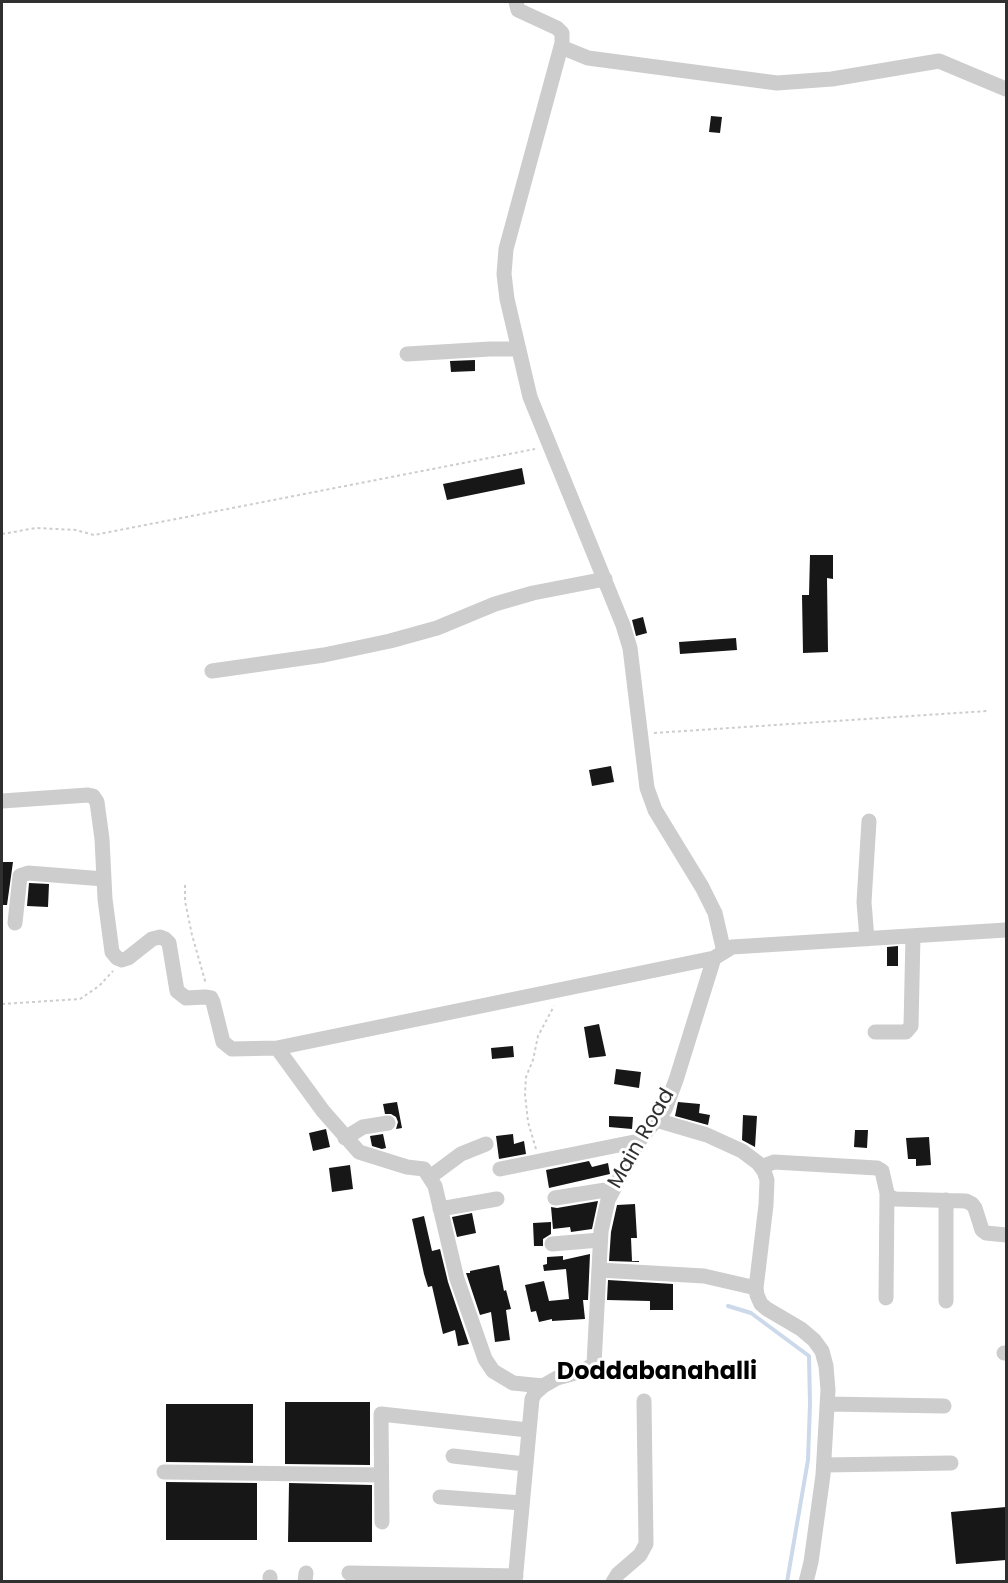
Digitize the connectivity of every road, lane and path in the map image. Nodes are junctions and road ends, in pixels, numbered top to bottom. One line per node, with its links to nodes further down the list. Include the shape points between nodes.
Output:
1 (516, 2): 2 (street, via 518,10 557,28 562,33)
2 (561, 46): 3 (street, via 588,58 777,83 832,79 939,61); 4 (street, via 506,249 507,299)
3 (1006, 89)
4 (519, 349): 5 (street); 6 (street, via 530,397)
5 (407, 354)
6 (550, 447): 7 (path, via 94,535 36,528); 8 (street)
7 (2, 534)
8 (605, 579): 9 (street, via 495,604 437,628 390,641); 11 (street, via 630,648)
9 (212, 671)
10 (987, 711): 11 (path)
11 (640, 734): 20 (street, via 647,788 655,810 715,913)
12 (2, 801): 14 (street, via 93,796 102,839)
13 (869, 821): 19 (street, via 864,902)
14 (104, 879): 16 (street, via 22,875); 21 (street, via 112,952)
15 (185, 885): 23 (path, via 194,943)
16 (15, 923)
17 (1006, 930): 18 (street)
18 (913, 936): 19 (street); 25 (street, via 911,1026 906,1032)
19 (867, 939): 20 (street, via 732,947)
20 (719, 955): 22 (street); 27 (street, Main Road, via 676,1080)
21 (122, 960): 23 (street, via 152,939 165,939 177,991 186,998); 24 (path, via 99,986 80,999)
22 (566, 989): 26 (street); 32 (path, via 545,1020 526,1077 528,1122)
23 (211, 998): 26 (street, via 223,1042 228,1046)
24 (2, 1004)
25 (875, 1032)
26 (277, 1048): 29 (street)
27 (656, 1120): 30 (street, Main Road); 33 (street, via 742,1151)
28 (388, 1123): 29 (street, via 363,1128)
29 (345, 1138): 35 (street, via 359,1152 419,1167)
30 (639, 1141): 32 (street); 36 (street, Main Road)
31 (486, 1144): 35 (street, via 461,1154)
32 (539, 1160): 34 (street)
33 (761, 1167): 37 (street, via 774,1162 877,1168 886,1180); 46 (street, via 767,1180 766,1205)
34 (500, 1169)
35 (430, 1177): 41 (street)
36 (612, 1189): 38 (street); 43 (street, Main Road)
37 (887, 1193): 40 (street, via 895,1199); 47 (street)
38 (555, 1198)
39 (497, 1199): 41 (street)
40 (946, 1200): 42 (street, via 972,1203 982,1230); 48 (street)
41 (440, 1209): 49 (street, via 457,1279 485,1359 493,1371 513,1383)
42 (1006, 1235)
43 (600, 1240): 44 (street); 45 (street, Main Road)
44 (552, 1244)
45 (599, 1270): 46 (street, via 704,1276); 49 (street, Main Road, via 594,1364)
46 (756, 1288): 51 (street, via 761,1304 801,1329 822,1351)
47 (886, 1298)
48 (946, 1301)
49 (543, 1386): 53 (street, via 532,1400)
50 (644, 1401): 65 (street, via 646,1544)
51 (827, 1404): 52 (street); 57 (street)
52 (944, 1406)
53 (528, 1430): 56 (street); 59 (street, via 381,1414)
54 (453, 1456): 56 (street)
55 (951, 1463): 57 (street)
56 (525, 1464): 61 (street)
57 (824, 1465): 66 (street)
58 (164, 1472): 59 (street)
59 (381, 1475): 62 (street)
60 (440, 1497): 61 (street)
61 (522, 1503): 64 (street)
62 (382, 1522)
63 (349, 1570): 64 (street)
64 (515, 1579)
65 (613, 1581)
66 (806, 1581)

